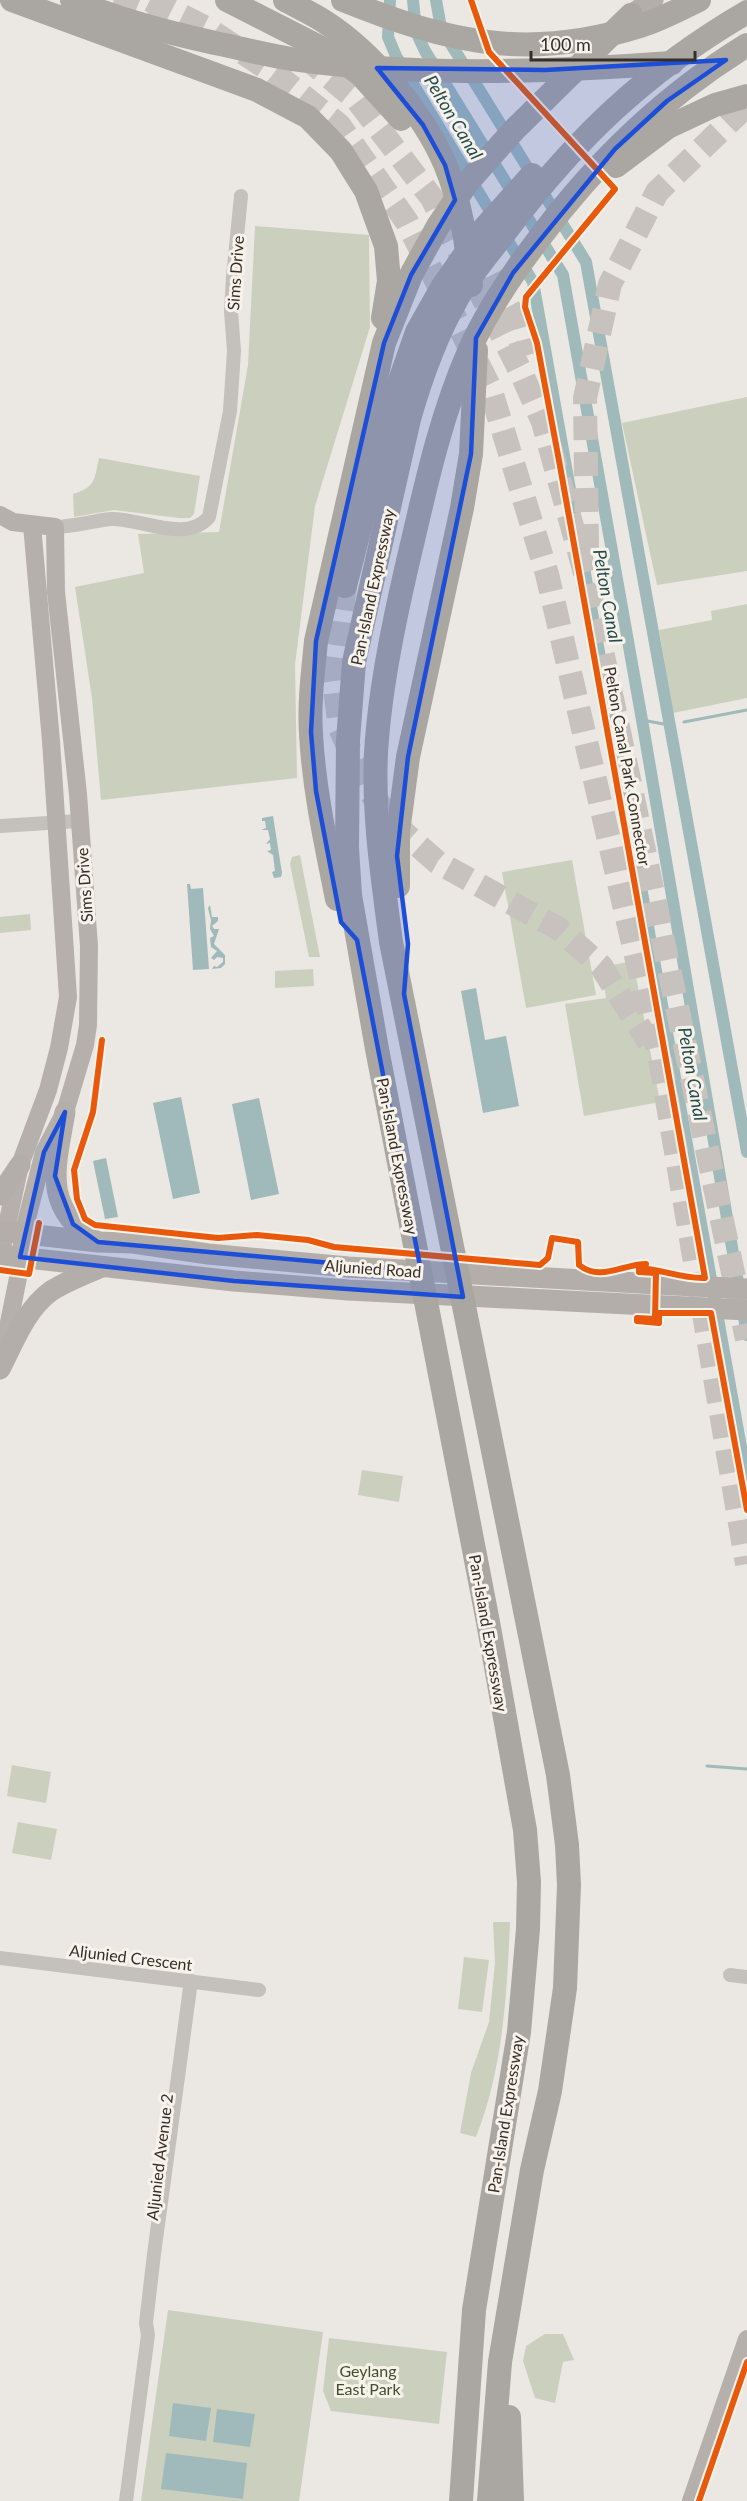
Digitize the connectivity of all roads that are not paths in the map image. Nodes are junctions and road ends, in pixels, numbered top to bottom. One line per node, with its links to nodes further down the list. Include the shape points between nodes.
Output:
1 (12, 0): 17 (highway, via 257,90 308,117 341,151 360,181 386,246 389,280 380,332)
2 (227, 0): 13 (highway, via 299,35 360,74 412,132)
3 (285, 0): 25 (highway, via 348,39 392,82 423,125 445,165 469,267 476,343 471,454 408,757 398,832)
4 (343, 0): 6 (highway, via 432,31 514,45 598,38 643,25)
5 (653, 0): 9 (main road)
6 (699, 0)
7 (71, 1): 11 (highway, via 153,30 289,58 400,69 545,70)
8 (747, 12): 16 (highway, Pan-Island Expressway, via 693,45 633,92 540,176)
9 (631, 15): 17 (highway, via 514,130 467,183 411,274)
10 (747, 45): 15 (highway, Pan-Island Expressway, via 667,101 615,148)
11 (747, 57)
12 (747, 96): 15 (highway, via 715,105 668,128)
13 (442, 176)
14 (241, 196): 20 (street, Sims Drive, via 231,311 234,351 230,411 209,517 203,524 186,529 113,519)
15 (562, 207): 25 (highway, Pan-Island Expressway, via 513,273 471,347 444,418 408,563 387,669 376,753 378,835)
16 (492, 234): 21 (highway, via 428,309 403,368); 26 (highway, Pan-Island Expressway, via 457,298 419,384 354,662 348,740 347,848)
17 (384, 343): 26 (highway, via 315,641 311,691 310,732 316,790 341,922)
18 (4, 520): 19 (street)
19 (32, 525): 20 (street); 23 (street, Sims Drive)
20 (60, 527): 22 (street, Sims Drive, via 55,565 57,603)
21 (345, 586)
22 (80, 821): 23 (street); 27 (street, Sims Drive, via 89,946 88,1025 86,1045)
23 (57, 822): 24 (street); 28 (street, Sims Drive, via 68,997 48,1090)
24 (0, 826)
25 (398, 933): 44 (highway, via 408,944 404,994 558,1775 567,1845 565,1988)
26 (357, 940): 42 (highway, Pan-Island Expressway, via 525,1830 529,1906 519,2032)
27 (65, 1112): 30 (street, Sims Drive); 31 (main road, via 55,1176 62,1209 73,1224)
28 (20, 1166): 29 (main road); 30 (street, Sims Drive)
29 (0, 1195)
30 (10, 1232): 31 (main road, Aljunied Road); 32 (street)
31 (98, 1242): 34 (main road, Aljunied Road, via 348,1267)
32 (5, 1256): 33 (main road, Aljunied Road); 36 (street)
33 (102, 1266): 35 (main road, Aljunied Road, via 348,1290); 36 (main road, via 50,1292 36,1306)
34 (747, 1289)
35 (747, 1310)
36 (0, 1369)
37 (0, 1958): 40 (street, Aljunied Crescent)
38 (730, 1975): 39 (street)
39 (747, 1977)
40 (195, 1981): 41 (street, Aljunied Crescent); 45 (street, Aljunied Avenue 2, via 158,2295 148,2335)
41 (259, 1990)
42 (474, 2310): 46 (highway); 47 (highway, Pan-Island Expressway)
43 (747, 2338): 50 (street)
44 (500, 2362): 48 (highway); 49 (highway, via 510,2399)
45 (126, 2501)
46 (446, 2501)
47 (461, 2501)
48 (489, 2501)
49 (512, 2501)
50 (691, 2501)

